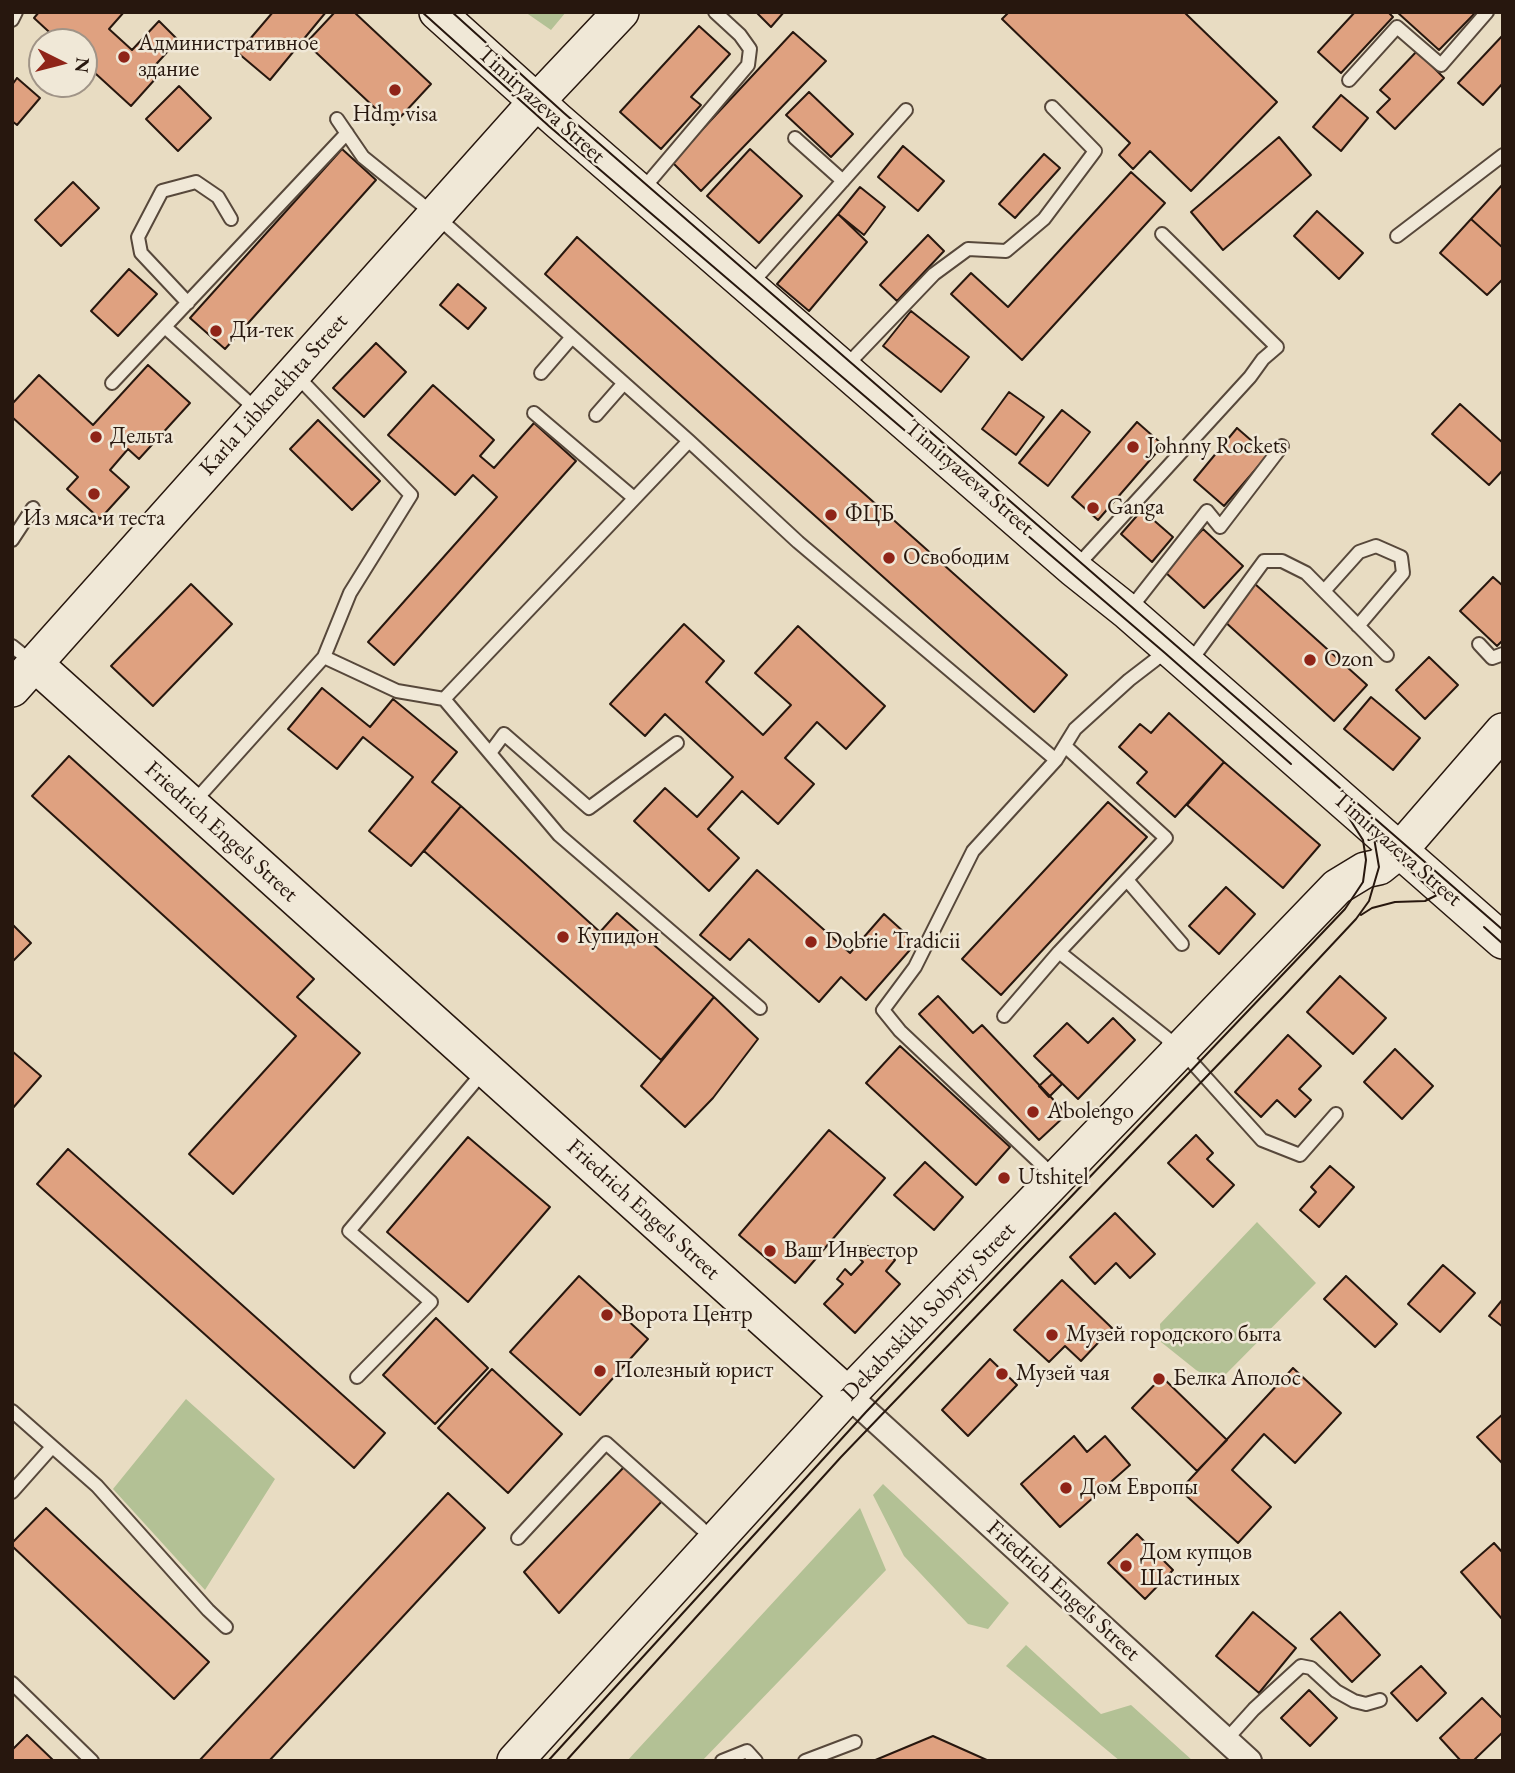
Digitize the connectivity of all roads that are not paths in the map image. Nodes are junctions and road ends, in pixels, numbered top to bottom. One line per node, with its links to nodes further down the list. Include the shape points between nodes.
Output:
1 (16, 12): 6 (lane)
2 (437, 12): 8 (street, Timiryazeva Street)
3 (621, 12): 8 (street, Karla Libknekhta Street)
4 (715, 12): 16 (lane, via 750,49 748,65)
5 (1487, 12): 7 (lane, via 1441,65 1397,27)
6 (12, 20)
7 (1349, 80)
8 (536, 102): 16 (street, Timiryazeva Street); 17 (street, Karla Libknekhta Street)
9 (1052, 107): 25 (lane, via 1095,151 1044,219 1006,251 968,249 946,265)
10 (906, 110): 15 (lane)
11 (337, 119): 12 (lane)
12 (347, 132): 17 (lane, via 363,157); 22 (lane)
13 (795, 138): 15 (lane)
14 (1503, 155): 20 (lane)
15 (843, 181): 21 (lane)
16 (640, 192): 21 (street, Timiryazeva Street)
17 (435, 215): 24 (lane); 26 (street, Karla Libknekhta Street)
18 (231, 219): 22 (lane, via 218,197 196,182 162,191 138,237 141,253)
19 (1163, 234): 38 (lane, via 1277,347)
20 (1397, 236)
21 (749, 287): 25 (street, Timiryazeva Street)
22 (188, 303): 23 (lane)
23 (165, 327): 28 (lane); 30 (lane)
24 (572, 337): 27 (lane); 29 (lane)
25 (843, 368): 38 (street, Timiryazeva Street)
26 (294, 373): 30 (street, Karla Libknekhta Street); 45 (lane, via 411,495 350,593)
27 (541, 373)
28 (112, 383)
29 (624, 383): 32 (lane); 33 (lane)
30 (259, 412): 47 (street, Karla Libknekhta Street)
31 (534, 413): 35 (lane)
32 (596, 415)
33 (689, 441): 35 (lane); 53 (lane, via 807,550)
34 (1282, 446): 40 (lane, via 1220,527 1207,511)
35 (634, 498): 48 (lane)
36 (33, 508): 37 (lane)
37 (12, 540)
38 (1074, 569): 40 (street, Timiryazeva Street)
39 (1324, 591): 41 (lane); 41 (lane, via 1359,552 1376,546 1401,557 1403,573); 46 (lane, via 1306,573 1282,561 1264,561)
40 (1128, 612): 46 (street, Timiryazeva Street)
41 (1358, 626): 44 (lane)
42 (1479, 644): 43 (lane, via 1492,657)
43 (1503, 654)
44 (1387, 655)
45 (324, 657): 48 (lane, via 397,691); 54 (lane)
46 (1178, 657): 51 (lane, via 1129,680 1076,729); 55 (street, Timiryazeva Street)
47 (20, 667): 54 (street, Friedrich Engels Street)
48 (444, 699): 52 (lane)
49 (1503, 731): 55 (street, Dekabrskikh Sobytiy Street)
50 (677, 743): 52 (lane, via 589,808 504,734)
51 (1065, 746): 53 (lane); 56 (lane, via 1166,838)
52 (490, 753): 60 (lane, via 559,835)
53 (1056, 760): 65 (lane, via 973,851 915,967 883,1010)
54 (192, 805): 63 (street, Friedrich Engels Street)
55 (1399, 851): 57 (street, Timiryazeva Street); 62 (street, Dekabrskikh Sobytiy Street, via 1337,887)
56 (1126, 880): 58 (lane); 59 (lane)
57 (1503, 941)
58 (1182, 944)
59 (1059, 952): 61 (lane); 62 (lane, via 1168,1039)
60 (760, 1009)
61 (1004, 1016)
62 (1175, 1056): 64 (lane, via 1262,1140 1300,1155); 65 (street, Dekabrskikh Sobytiy Street)
63 (486, 1069): 66 (lane, via 349,1231 431,1302); 67 (street, Friedrich Engels Street)
64 (1336, 1114)
65 (1057, 1178): 67 (street, Dekabrskikh Sobytiy Street)
66 (357, 1377)
67 (848, 1395): 76 (street, Friedrich Engels Street); 79 (street, Dekabrskikh Sobytiy Street)
68 (12, 1411): 69 (lane)
69 (52, 1447): 70 (lane); 73 (lane, via 97,1486)
70 (12, 1492)
71 (701, 1528): 72 (lane, via 606,1443)
72 (517, 1538)
73 (226, 1627)
74 (12, 1683): 78 (lane)
75 (1380, 1700): 76 (lane, via 1354,1701 1311,1668 1301,1666)
76 (1226, 1740): 83 (street, Friedrich Engels Street)
77 (855, 1742): 82 (lane)
78 (92, 1761)
79 (515, 1761)
80 (722, 1761): 81 (lane, via 747,1751)
81 (756, 1761)
82 (805, 1761)
83 (1249, 1761)

